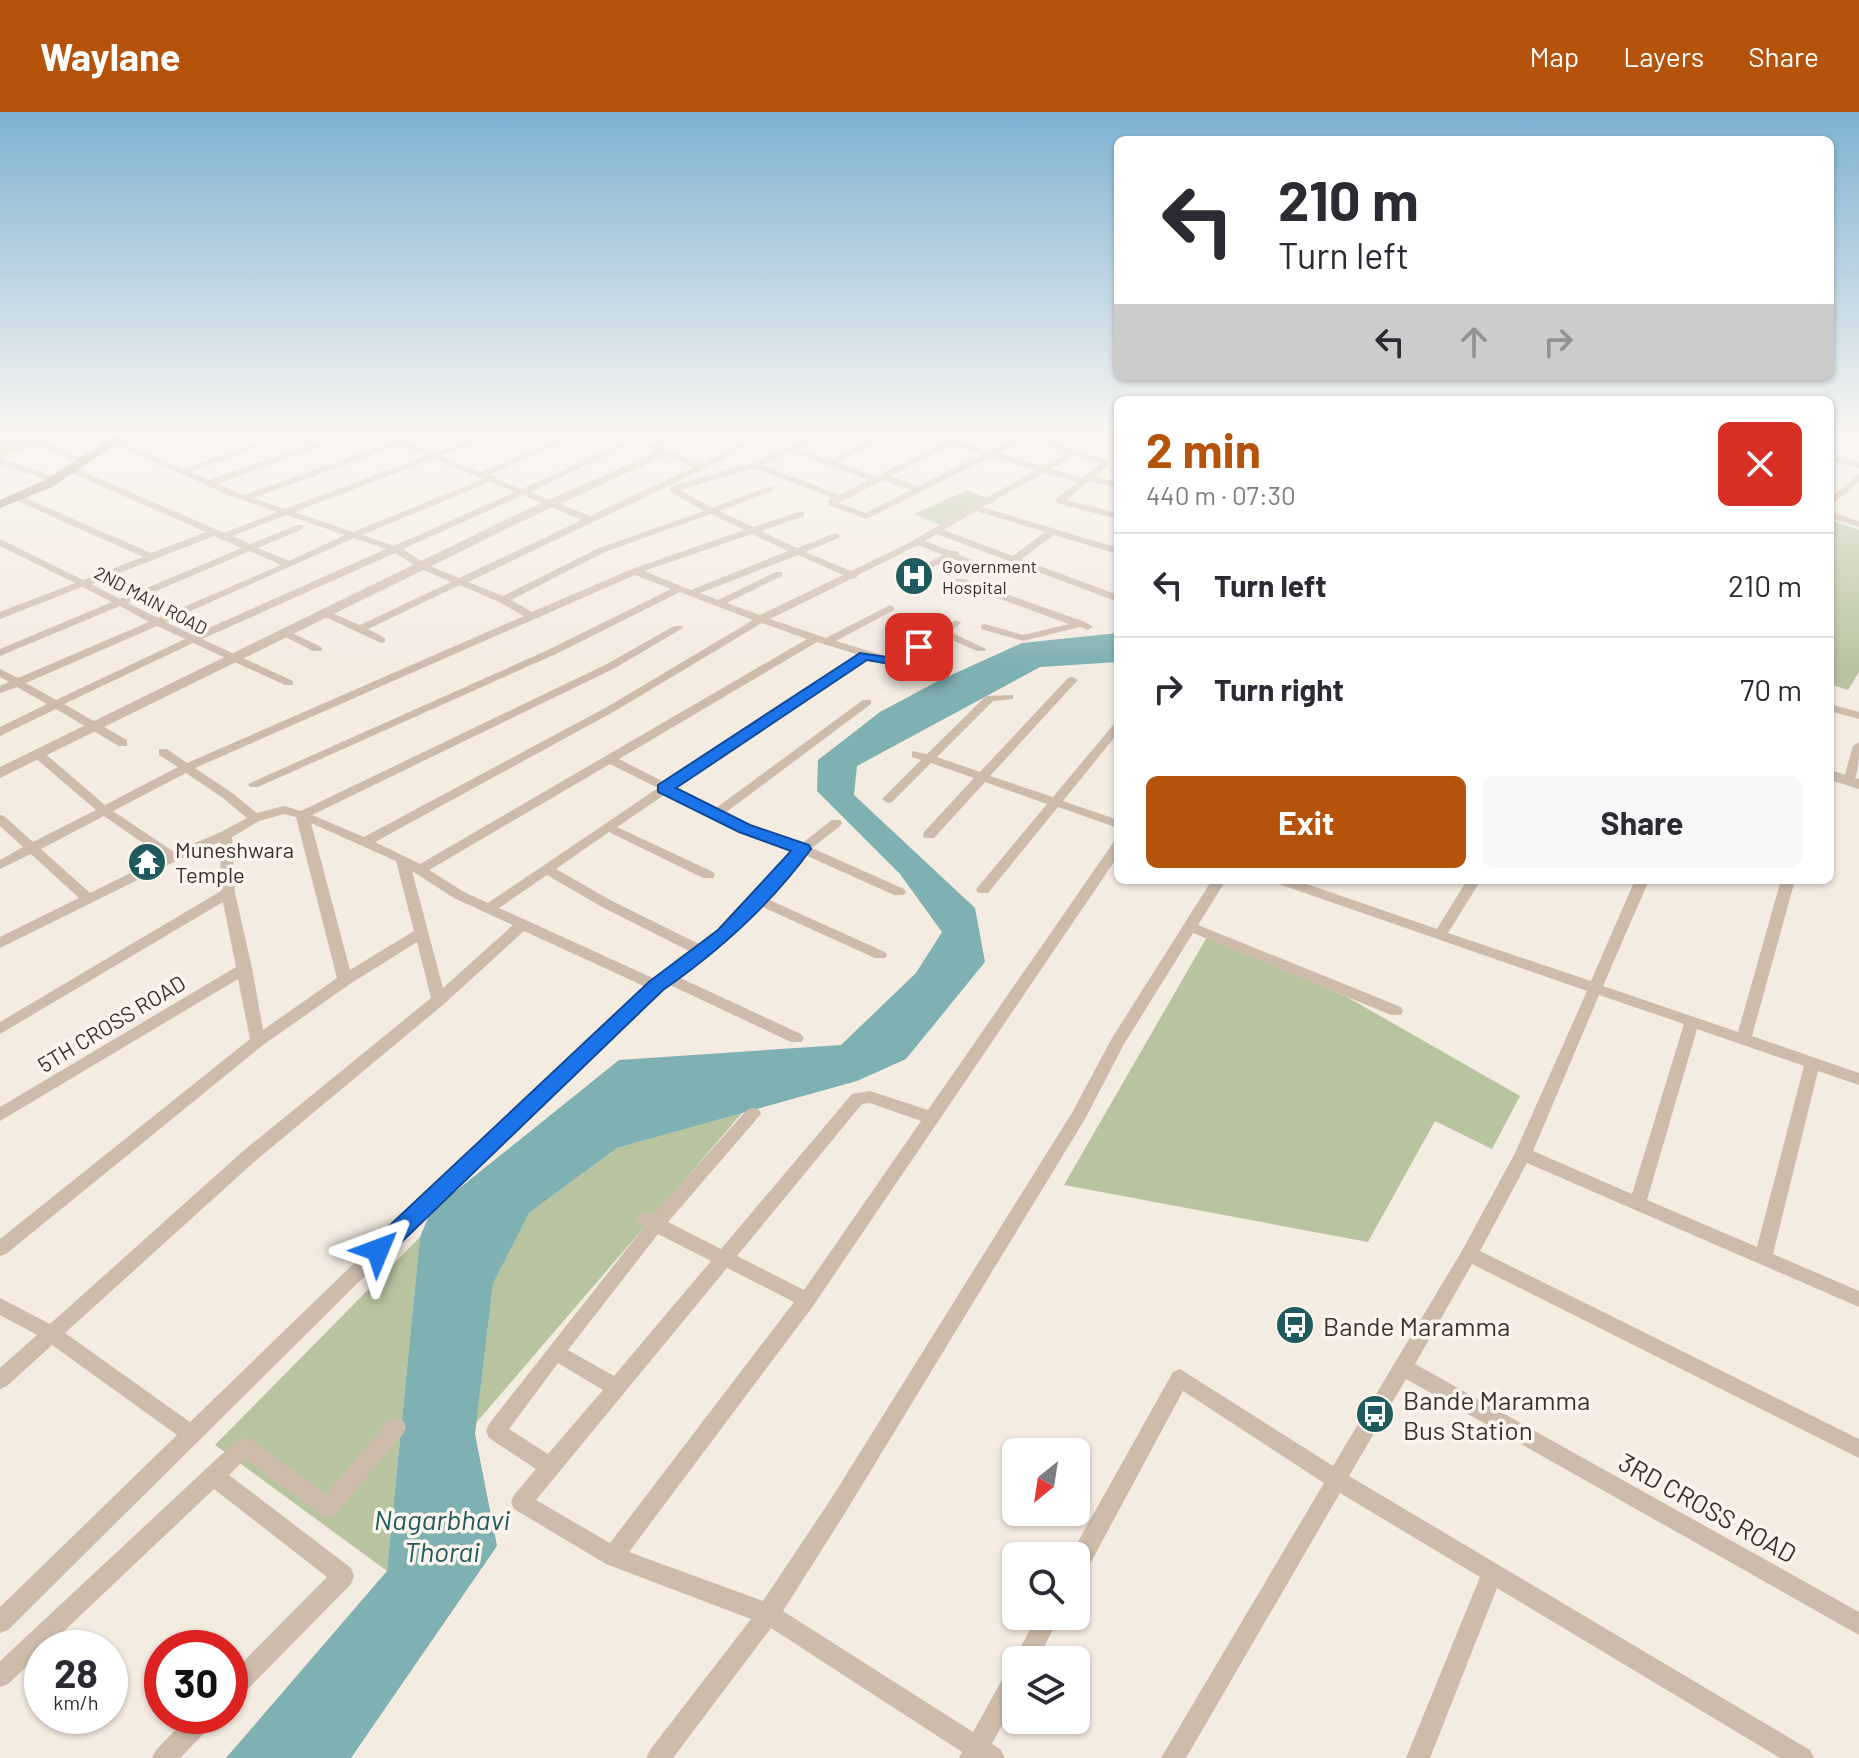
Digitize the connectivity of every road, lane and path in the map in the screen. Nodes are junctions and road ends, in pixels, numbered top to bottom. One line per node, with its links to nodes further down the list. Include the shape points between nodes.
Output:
1 (39, 513): 34 (street)
2 (172, 513): 23 (street)
3 (283, 513): 23 (street)
4 (293, 513): 22 (street)
5 (404, 513): 22 (street)
6 (478, 513): 29 (street)
7 (532, 513): 38 (street)
8 (575, 513): 16 (street)
9 (606, 513): 16 (street)
10 (706, 513): 48 (street, via 602,550)
11 (715, 513): 19 (street)
12 (968, 513): 20 (street)
13 (992, 513): 21 (street)
14 (801, 514): 19 (street)
15 (1834, 516): 17 (street)
16 (591, 520): 44 (street)
17 (1859, 524)
18 (300, 527): 28 (street)
19 (753, 530): 31 (street); 40 (street)
20 (939, 531): 26 (street); 27 (street)
21 (1053, 531): 30 (street); 35 (street)
22 (355, 534): 29 (street); 36 (street)
23 (217, 535): 28 (street); 34 (street)
24 (836, 536): 31 (street)
25 (0, 542): 43 (street, 2ND MAIN ROAD)
26 (918, 542): 32 (street); 42 (street)
27 (974, 544): 32 (street); 33 (street)
28 (250, 549): 36 (street); 49 (street)
29 (397, 550): 38 (street); 63 (street)
30 (1114, 550)
31 (798, 553): 42 (street); 46 (street)
32 (950, 555): 37 (street); 39 (street)
33 (1000, 555): 35 (street); 39 (street)
34 (151, 557): 43 (street)
35 (1013, 560): 47 (street)
36 (289, 565): 56 (street)
37 (930, 565)
38 (422, 566): 44 (street); 52 (street)
39 (979, 566): 58 (street, via 960,581 1084,625 1023,638)
40 (635, 571): 45 (street); 54 (street)
41 (779, 574): 50 (street)
42 (853, 576): 55 (street)
43 (84, 582): 49 (street, 2ND MAIN ROAD); 53 (street)
44 (459, 582): 48 (street); 60 (street)
45 (679, 589): 46 (street); 97 (street, via 540,658)
46 (692, 593): 50 (street)
47 (1114, 598)
48 (503, 600): 54 (street)
49 (122, 602): 56 (street, 2ND MAIN ROAD); 68 (street)
50 (720, 603): 55 (street)
51 (890, 608): 65 (street)
52 (327, 614): 60 (street); 62 (street)
53 (0, 616)
54 (533, 617): 92 (street)
55 (763, 618): 65 (street); 111 (street, via 611,709)
56 (161, 621): 63 (street, 2ND MAIN ROAD); 75 (street)
57 (956, 623): 61 (street)
58 (985, 627)
59 (678, 628): 103 (street, via 611,666)
60 (360, 629): 64 (street)
61 (942, 632): 67 (street); 71 (street)
62 (286, 633): 66 (street); 70 (street)
63 (191, 640): 70 (street, 2ND MAIN ROAD); 80 (street)
64 (381, 640)
65 (820, 641): 69 (street); 91 (street)
66 (317, 649)
67 (981, 649)
68 (0, 653)
69 (865, 656): 71 (street); 98 (street)
70 (230, 659): 76 (street, 2ND MAIN ROAD); 83 (street)
71 (896, 663): 73 (street)
72 (0, 672): 75 (street)
73 (938, 673)
74 (1072, 680): 95 (street)
75 (17, 683): 77 (street); 80 (street)
76 (289, 683)
77 (0, 690)
78 (1009, 697): 90 (street, via 990,698)
79 (867, 702): 102 (street)
80 (56, 704): 83 (street); 85 (street)
81 (1834, 708): 82 (street)
82 (1859, 716)
83 (93, 726): 86 (street); 89 (street)
84 (1114, 731): 100 (street)
85 (0, 732)
86 (123, 743)
87 (1859, 746): 96 (street)
88 (163, 752): 92 (street)
89 (38, 754): 93 (street); 101 (street)
90 (922, 756): 95 (street); 99 (street)
91 (610, 759): 98 (street); 118 (street)
92 (187, 767): 101 (street); 104 (street)
93 (0, 773)
94 (1834, 776): 96 (street)
95 (983, 777): 100 (street); 110 (street)
96 (1854, 783)
97 (254, 784)
98 (664, 788): 102 (street); 108 (street)
99 (888, 799)
100 (1055, 802): 107 (street); 126 (street)
101 (104, 810): 112 (street); 115 (street)
102 (716, 814): 113 (street)
103 (302, 815): 104 (street, via 284,810); 111 (street); 140 (street)
104 (255, 818): 109 (street)
105 (0, 819): 112 (street)
106 (836, 823): 113 (street)
107 (1114, 823)
108 (608, 827): 119 (street); 120 (street)
109 (226, 835): 115 (street); 128 (street)
110 (929, 835)
111 (363, 843): 116 (street)
112 (33, 848): 117 (street); 129 (street)
113 (803, 849): 127 (street); 130 (street)
114 (1114, 852): 154 (street)
115 (173, 857): 129 (street)
116 (402, 859): 118 (street); 134 (street)
117 (0, 865)
118 (422, 869): 131 (street)
119 (547, 870): 131 (street); 137 (street)
120 (708, 875)
121 (1216, 884): 133 (street)
122 (1472, 884): 135 (street)
123 (1640, 884): 142 (street)
124 (1787, 884): 148 (street)
125 (1318, 886): 135 (street)
126 (983, 890)
127 (899, 892)
128 (228, 893): 139 (street); 146 (street)
129 (89, 900): 136 (street)
130 (758, 900): 137 (street); 138 (street)
131 (489, 909): 132 (street)
132 (522, 925): 141 (street); 143 (street)
133 (1188, 926): 144 (street); 179 (street, via 1079,1115)
134 (421, 933): 140 (street); 143 (street)
135 (1440, 935): 142 (street)
136 (1, 942)
137 (704, 952): 141 (street)
138 (880, 955)
139 (245, 968): 149 (street); 153 (street, 5TH CROSS ROAD)
140 (345, 980): 149 (street)
141 (662, 982): 147 (street); 171 (street, via 506,1126)
142 (1595, 988): 145 (street); 155 (street)
143 (439, 1000): 165 (street, via 248,1157)
144 (1396, 1011)
145 (1692, 1022): 148 (street); 156 (street)
146 (0, 1029)
147 (796, 1038)
148 (1744, 1039): 150 (street)
149 (258, 1041): 158 (street)
150 (1812, 1063): 151 (street); 160 (street)
151 (1859, 1079)
152 (753, 1114): 157 (street)
153 (0, 1115)
154 (932, 1118): 161 (street, via 870,1097 858,1098); 163 (street)
155 (1523, 1154): 156 (street); 159 (street)
156 (1638, 1203): 160 (street)
157 (651, 1222): 161 (street); 166 (street)
158 (0, 1249)
159 (1469, 1254): 167 (street); 172 (street)
160 (1763, 1258): 162 (street)
161 (723, 1259): 163 (street); 169 (street)
162 (1859, 1299)
163 (807, 1300): 177 (street)
164 (0, 1306): 165 (street)
165 (53, 1335): 168 (street); 171 (street)
166 (555, 1352): 169 (street); 173 (street, via 496,1431)
167 (1403, 1367): 175 (street); 181 (street, 3RD CROSS ROAD)
168 (0, 1380)
169 (617, 1388): 173 (street)
170 (396, 1427): 174 (street, via 328,1508 244,1447)
171 (191, 1434): 180 (street)
172 (1859, 1449)
173 (550, 1467): 177 (street, via 521,1502)
174 (215, 1477): 182 (street, via 343,1576); 183 (street)
175 (1337, 1480): 176 (street, via 1180,1378); 178 (street); 189 (street)
176 (1090, 1542)
177 (613, 1557): 179 (street)
178 (1493, 1572): 190 (street); 191 (street)
179 (768, 1614): 186 (street); 188 (street)
180 (0, 1622)
181 (1859, 1624)
182 (248, 1673)
183 (0, 1676)
184 (1002, 1707): 186 (street)
185 (187, 1734): 187 (street)
186 (980, 1755)
187 (164, 1758)
188 (658, 1758)
189 (1173, 1758)
190 (1418, 1758)
191 (1802, 1758)

